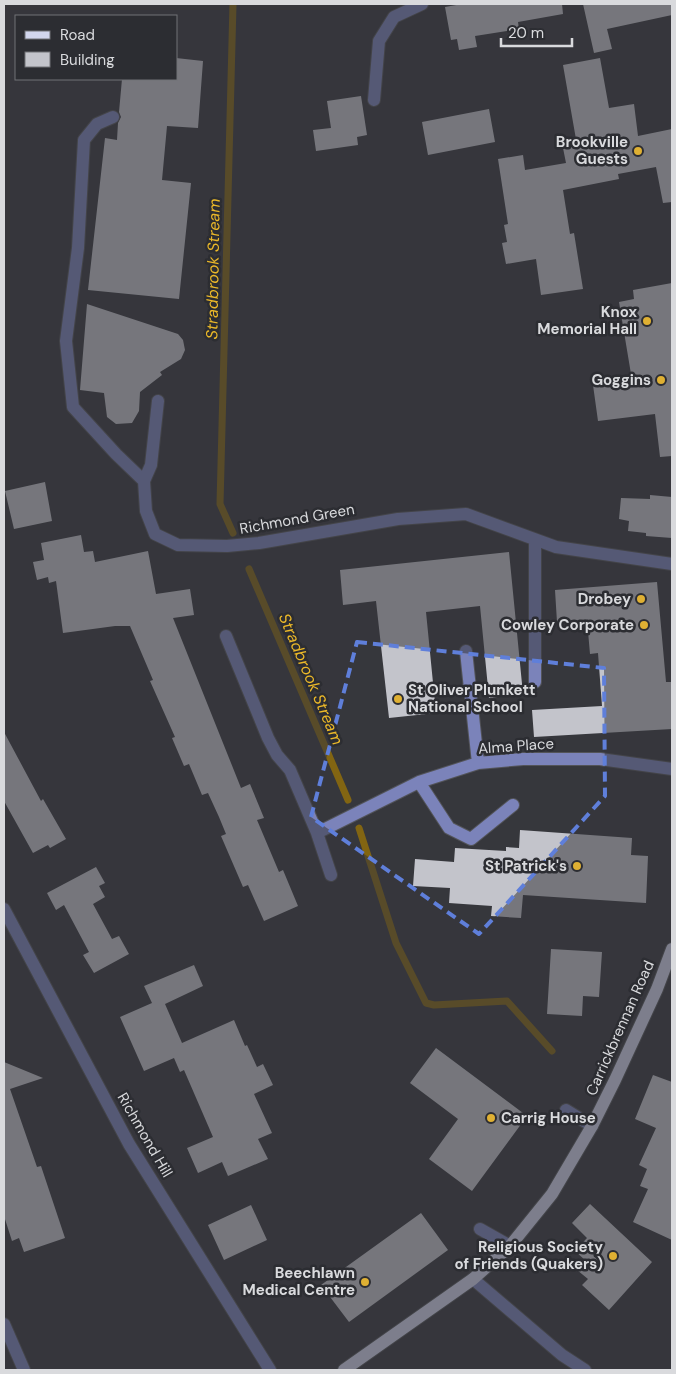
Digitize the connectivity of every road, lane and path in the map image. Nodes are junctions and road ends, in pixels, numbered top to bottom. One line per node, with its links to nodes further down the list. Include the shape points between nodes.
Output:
1 (422, 4): 2 (street, via 394,17 379,41)
2 (374, 100)
3 (113, 117): 5 (street, via 97,124 84,140 78,248 66,341 73,407)
4 (158, 402): 5 (street, via 151,465)
5 (144, 481): 6 (street, Richmond Green, via 146,511 155,534 178,546 259,543 398,518 466,514)
6 (535, 540): 7 (street, Richmond Green, via 556,547); 10 (street)
7 (672, 564)
8 (226, 636): 15 (street, via 268,738 277,756 290,770)
9 (466, 651): 11 (street)
10 (535, 682)
11 (478, 763): 12 (street, Alma Place, via 523,759 600,759); 13 (street, Alma Place)
12 (672, 769)
13 (419, 782): 14 (street, via 448,828 471,839); 15 (street, Alma Place)
14 (514, 804)
15 (317, 834): 16 (street)
16 (331, 875)
17 (4, 909): 26 (street, Richmond Hill, via 129,1144)
18 (672, 949): 20 (main road, Carrickbrennan Road)
19 (566, 1110): 20 (street)
20 (592, 1126): 22 (main road, Carrickbrennan Road, via 552,1194)
21 (480, 1229): 22 (street)
22 (510, 1246): 23 (main road, Carrickbrennan Road)
23 (473, 1279): 27 (main road, Carrickbrennan Road); 28 (street, via 562,1355)
24 (4, 1324): 25 (street)
25 (24, 1370)
26 (270, 1370)
27 (344, 1370)
28 (585, 1370)

